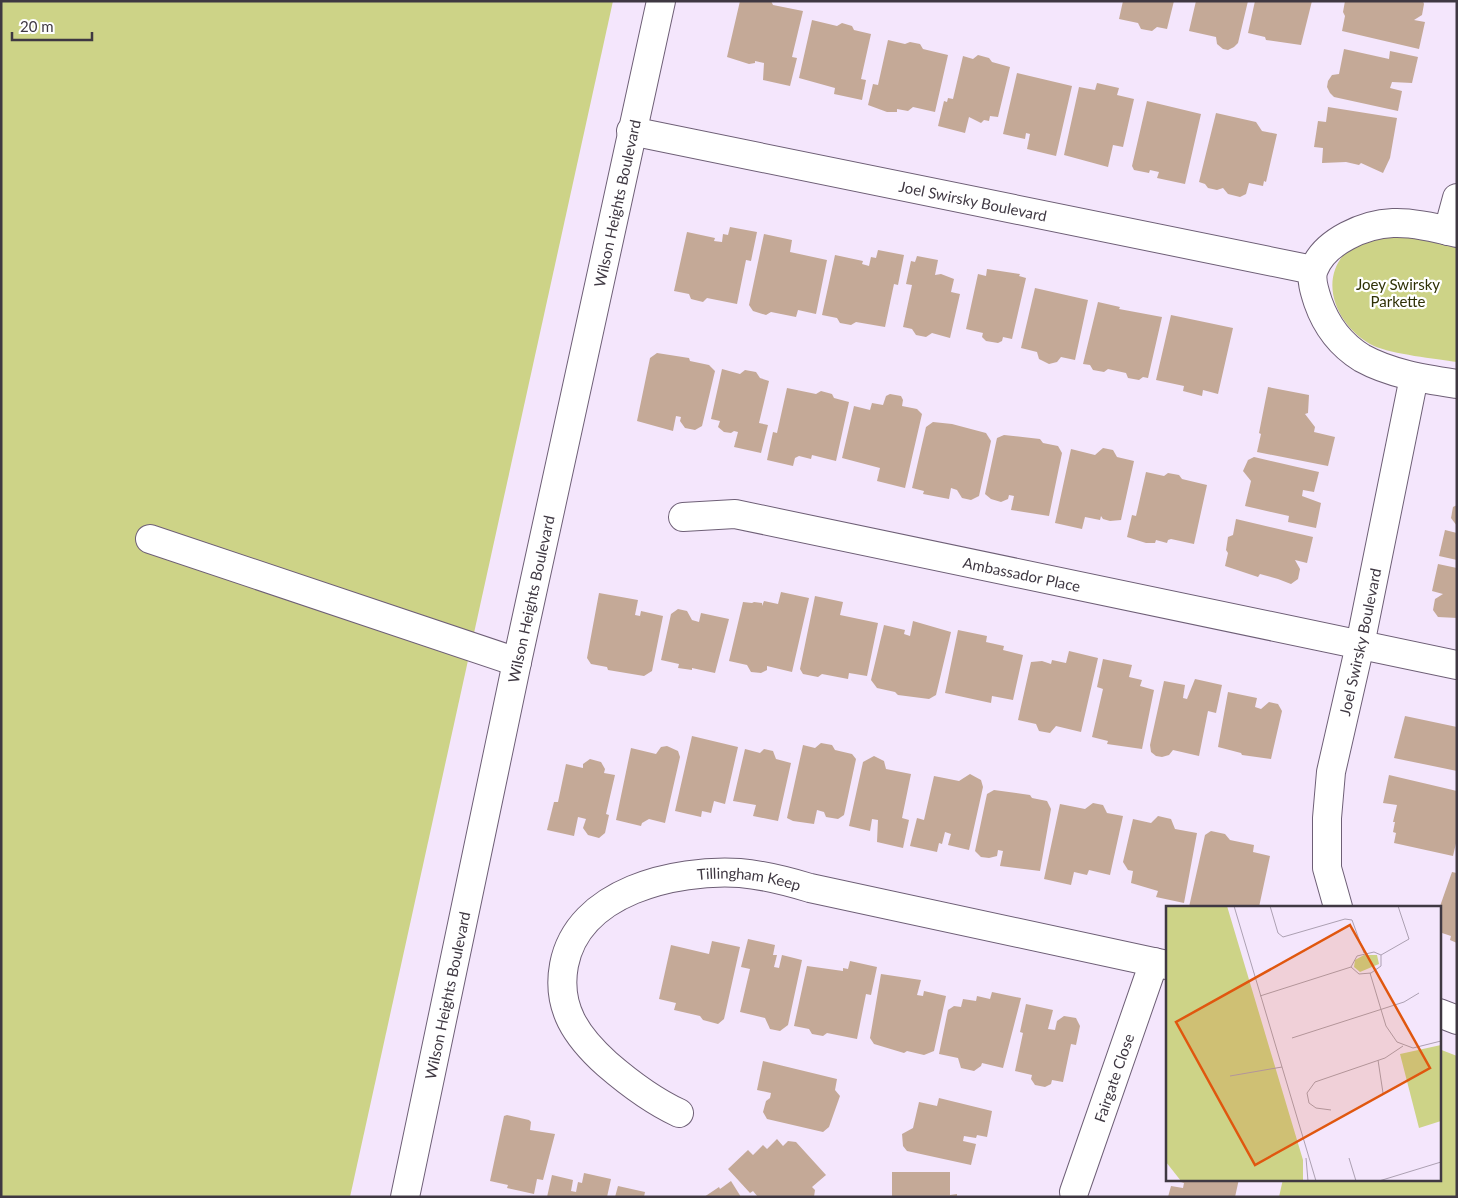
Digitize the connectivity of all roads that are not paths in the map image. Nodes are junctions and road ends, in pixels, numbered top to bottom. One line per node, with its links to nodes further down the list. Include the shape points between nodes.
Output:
1 (661, 1): 2 (street, Wilson Heights Boulevard)
2 (631, 131): 5 (street, Joel Swirsky Boulevard); 11 (street, Wilson Heights Boulevard)
3 (1457, 198): 4 (street)
4 (1453, 232): 5 (street, via 1394,223 1368,227 1333,246)
5 (1313, 270): 6 (street, via 1322,314 1342,342 1362,358)
6 (1414, 377): 7 (street); 10 (street, Joel Swirsky Boulevard)
7 (1457, 384)
8 (683, 516): 10 (street, Ambassador Place, via 735,514)
9 (150, 539): 11 (street)
10 (1360, 645): 12 (street, Ambassador Place); 13 (street, Joel Swirsky Boulevard, via 1332,772 1327,818 1327,868)
11 (517, 662): 19 (street, Wilson Heights Boulevard)
12 (1457, 665)
13 (1338, 906)
14 (1160, 964): 17 (street, Tillingham Keep, via 763,876 706,874 649,885 602,906 583,922 566,954 562,988 570,1017 590,1048 628,1082); 18 (street, Fairgate Close)
15 (1440, 1013): 16 (street)
16 (1457, 1020)
17 (679, 1112)
18 (1074, 1192)
19 (405, 1196)

